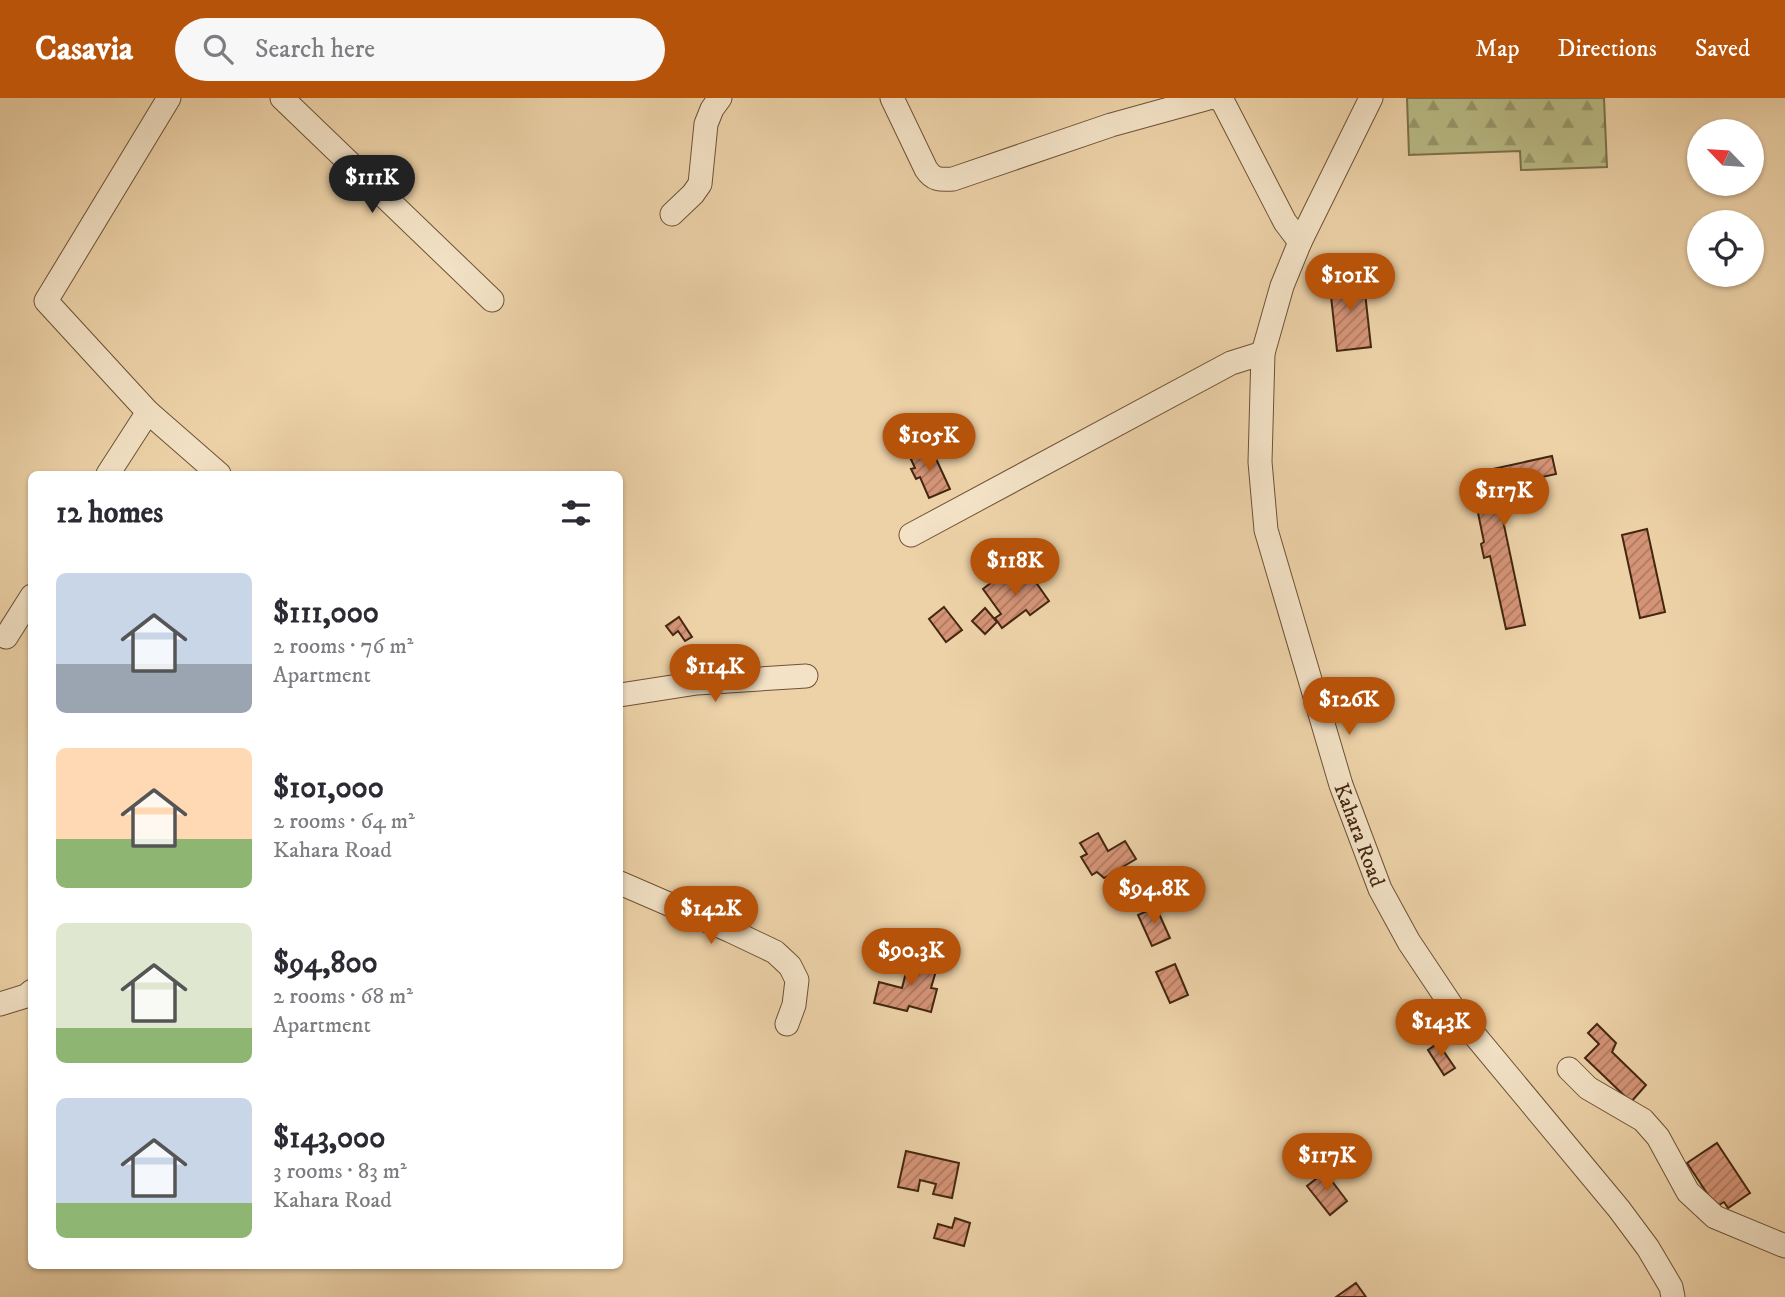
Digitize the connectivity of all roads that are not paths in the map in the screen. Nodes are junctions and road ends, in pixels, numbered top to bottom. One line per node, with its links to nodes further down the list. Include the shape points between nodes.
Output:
1 (169, 98): 12 (street, via 46,301)
2 (282, 98): 10 (street)
3 (720, 98): 8 (street, via 706,124 699,184)
4 (892, 98): 5 (street, via 926,169 940,180)
5 (1209, 98)
6 (1217, 98): 9 (street)
7 (1371, 98): 9 (street, Kahara Road)
8 (672, 214)
9 (1300, 242): 11 (street, Kahara Road)
10 (492, 300)
11 (1263, 353): 15 (street, via 1231,363); 26 (street, Kahara Road, via 1261,462 1266,530 1337,772 1380,889 1457,1014 1619,1209 1648,1248)
12 (148, 412): 13 (street); 14 (street)
13 (110, 471)
14 (216, 471)
15 (911, 535)
16 (28, 602): 17 (street)
17 (6, 637)
18 (806, 677): 19 (street, via 697,683)
19 (623, 695)
20 (623, 884): 23 (street, via 775,952 797,980)
21 (28, 994): 22 (street)
22 (0, 1004)
23 (787, 1024)
24 (1569, 1069): 25 (street, via 1588,1088 1643,1120 1658,1137 1688,1192 1715,1217)
25 (1785, 1246)
26 (1673, 1297)

